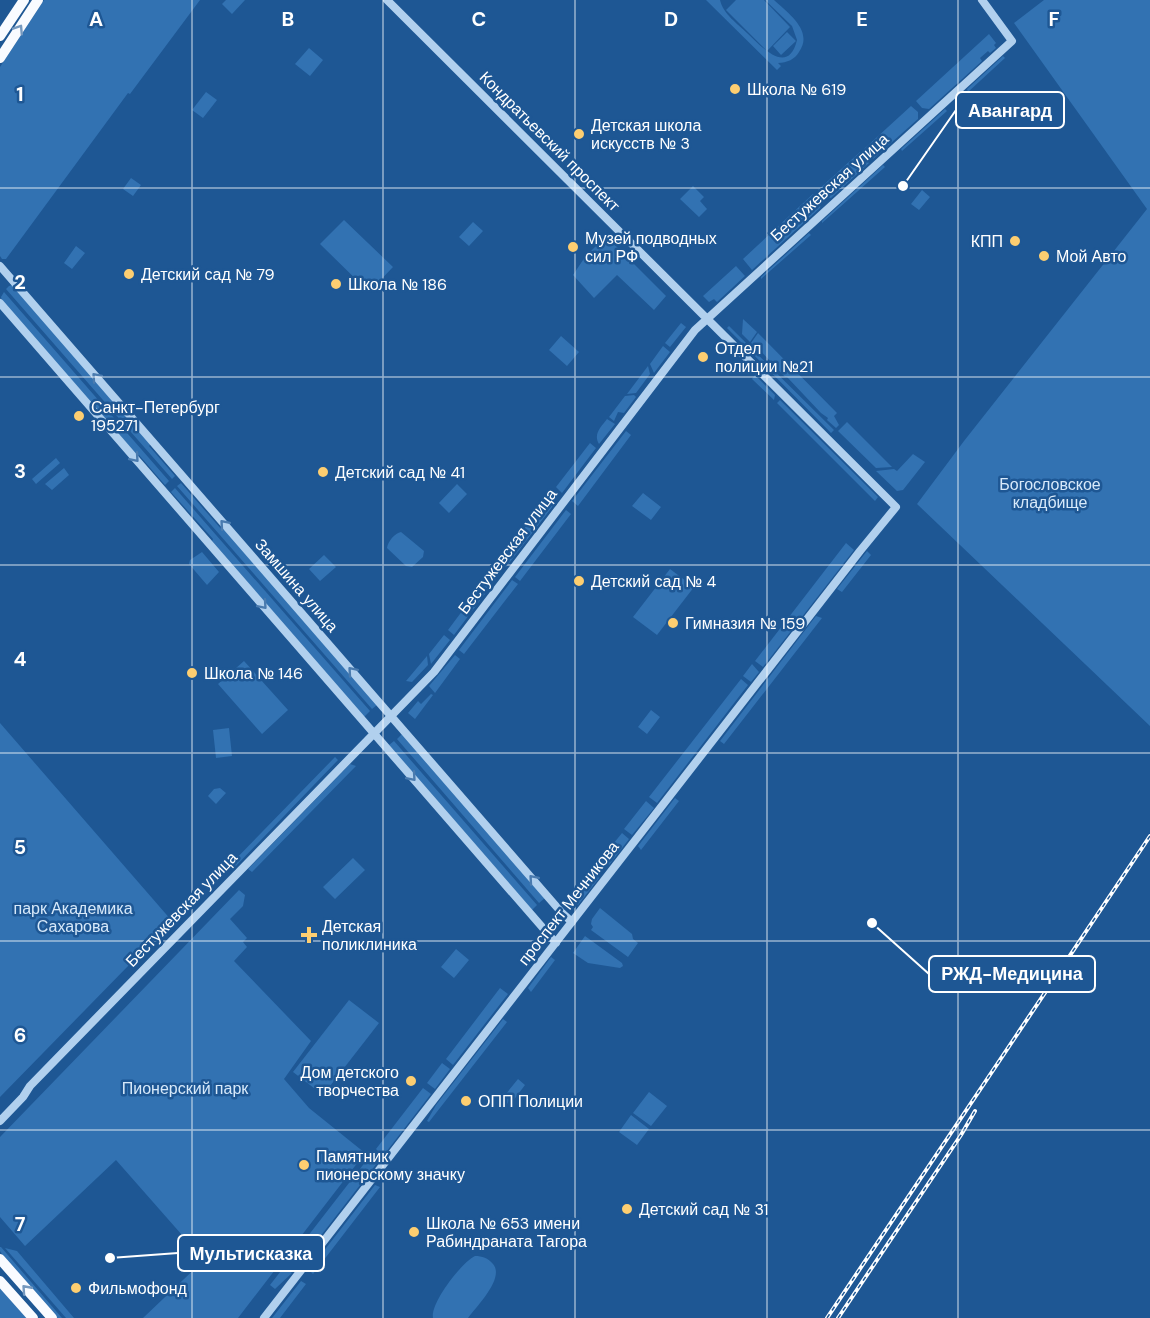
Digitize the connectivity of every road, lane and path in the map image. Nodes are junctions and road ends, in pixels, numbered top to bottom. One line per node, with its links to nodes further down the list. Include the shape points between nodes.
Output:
1 (24, 0): 5 (main road)
2 (38, 0): 6 (main road, one-way to 2)
3 (387, 0): 9 (street, Кондратьевский проспект)
4 (982, 0): 9 (street, Бестужевская улица, via 1012,41)
5 (0, 36)
6 (0, 58)
7 (0, 266): 11 (street, Замшина улица, one-way to 7)
8 (0, 303): 12 (street, one-way to 12)
9 (707, 318): 10 (street, Кондратьевский проспект); 11 (street, Бестужевская улица, via 434,672)
10 (896, 507): 13 (street, проспект Мечникова)
11 (391, 716): 12 (street, Бестужевская улица); 13 (street, Замшина улица, one-way to 11)
12 (373, 733): 14 (street, one-way to 14); 15 (street, Бестужевская улица)
13 (572, 922): 14 (street, проспект Мечникова)
14 (556, 943): 22 (street, проспект Мечникова)
15 (30, 1086): 16 (street, Бестужевская улица); 17 (street, Бестужевская улица)
16 (0, 1113)
17 (0, 1121)
18 (0, 1259): 21 (main road, one-way to 18)
19 (0, 1281): 20 (main road)
20 (33, 1318)
21 (52, 1318)
22 (264, 1318)

